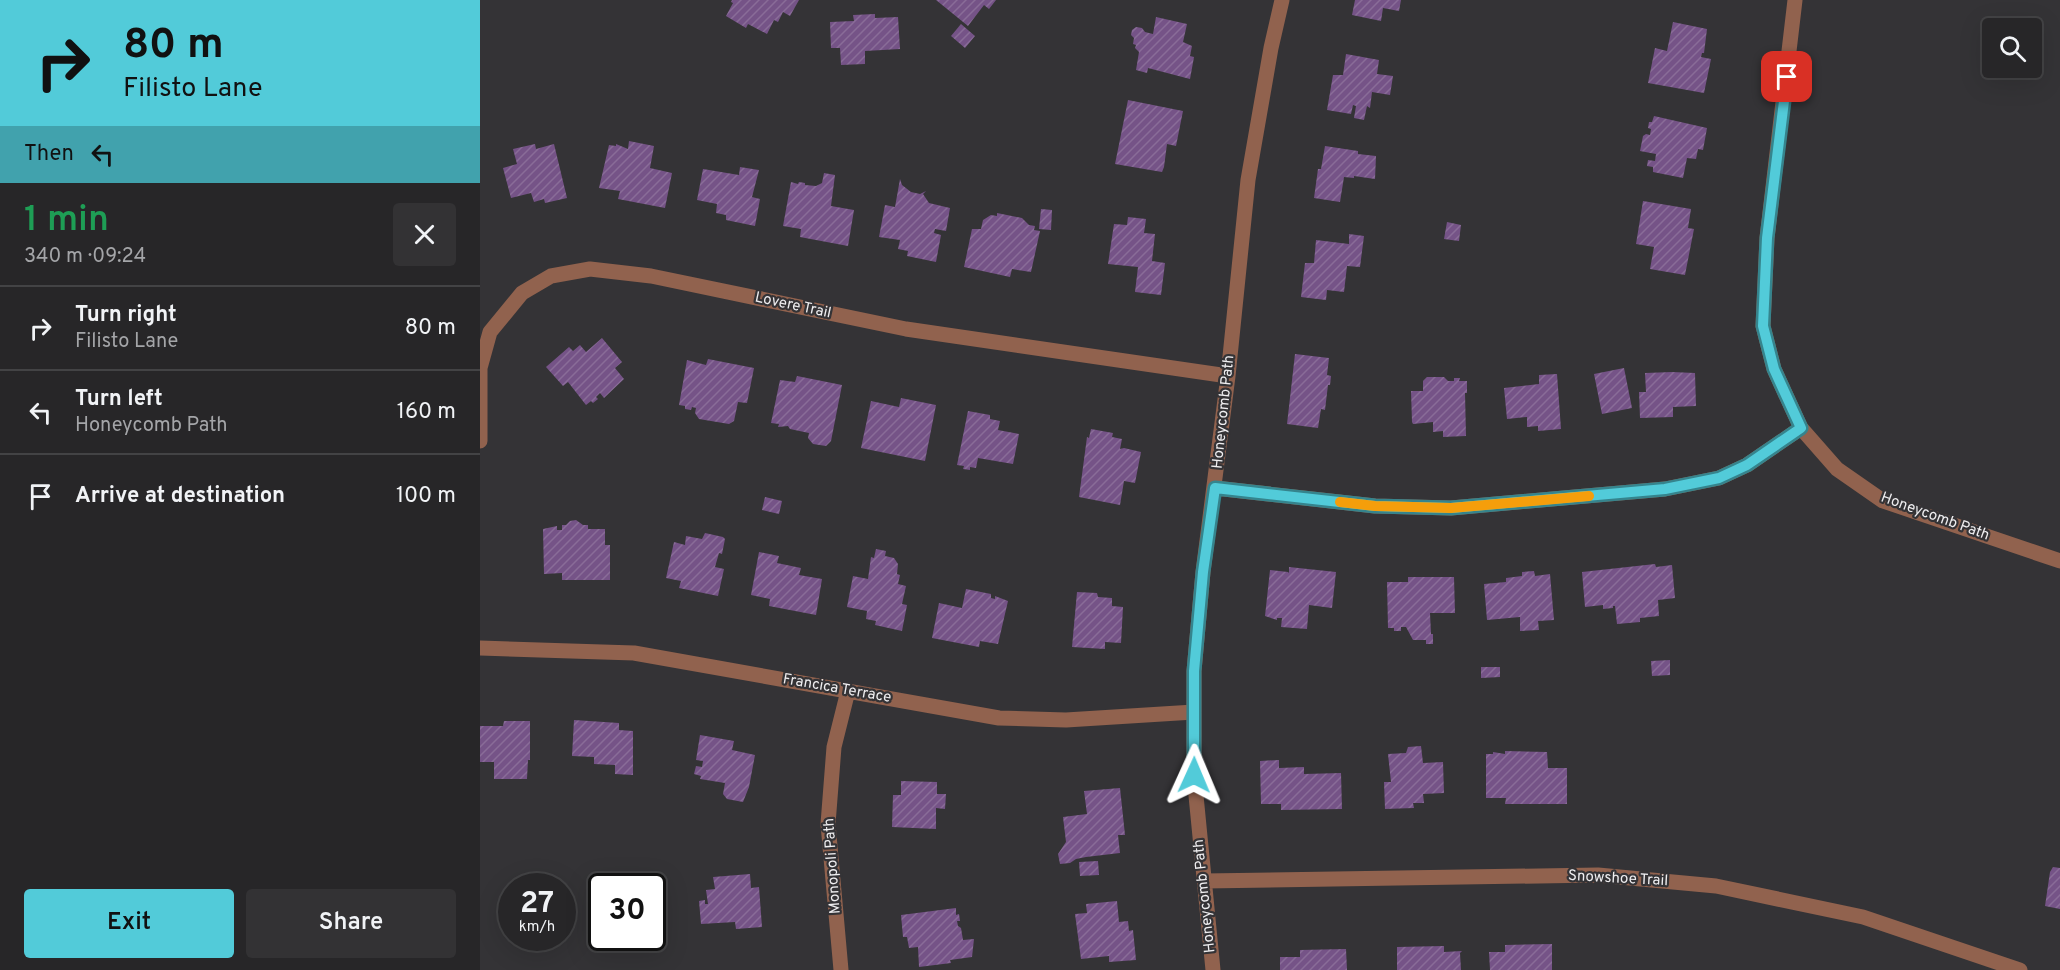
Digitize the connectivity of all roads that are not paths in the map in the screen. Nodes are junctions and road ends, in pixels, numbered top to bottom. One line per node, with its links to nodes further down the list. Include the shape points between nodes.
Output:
1 (1282, 0): 3 (street, Honeycomb Path, via 1248,180)
2 (1795, 0): 4 (street, Honeycomb Path, via 1767,238 1763,326 1774,369)
3 (1228, 376): 5 (street, Lovere Trail, via 906,329 651,276 590,269 551,276 522,293 490,332 480,368); 6 (street, Honeycomb Path)
4 (1801, 428): 6 (street, via 1747,465 1719,478 1665,489 1451,508 1375,506); 7 (street, Honeycomb Path, via 1837,469 1883,501)
5 (480, 441)
6 (1215, 488): 10 (street, Honeycomb Path, via 1202,583)
7 (2060, 561)
8 (480, 648): 9 (street, Francica Terrace, via 634,653)
9 (848, 691): 10 (street, Francica Terrace, via 999,718 1066,720); 12 (street, Monopoli Path, via 834,747 828,824)
10 (1194, 712): 11 (street, Honeycomb Path, via 1194,775)
11 (1204, 880): 13 (street, Honeycomb Path); 14 (street, Snowshoe Trail, via 1598,875 1716,886 1863,918)
12 (841, 970)
13 (1213, 970)
14 (2020, 970)

